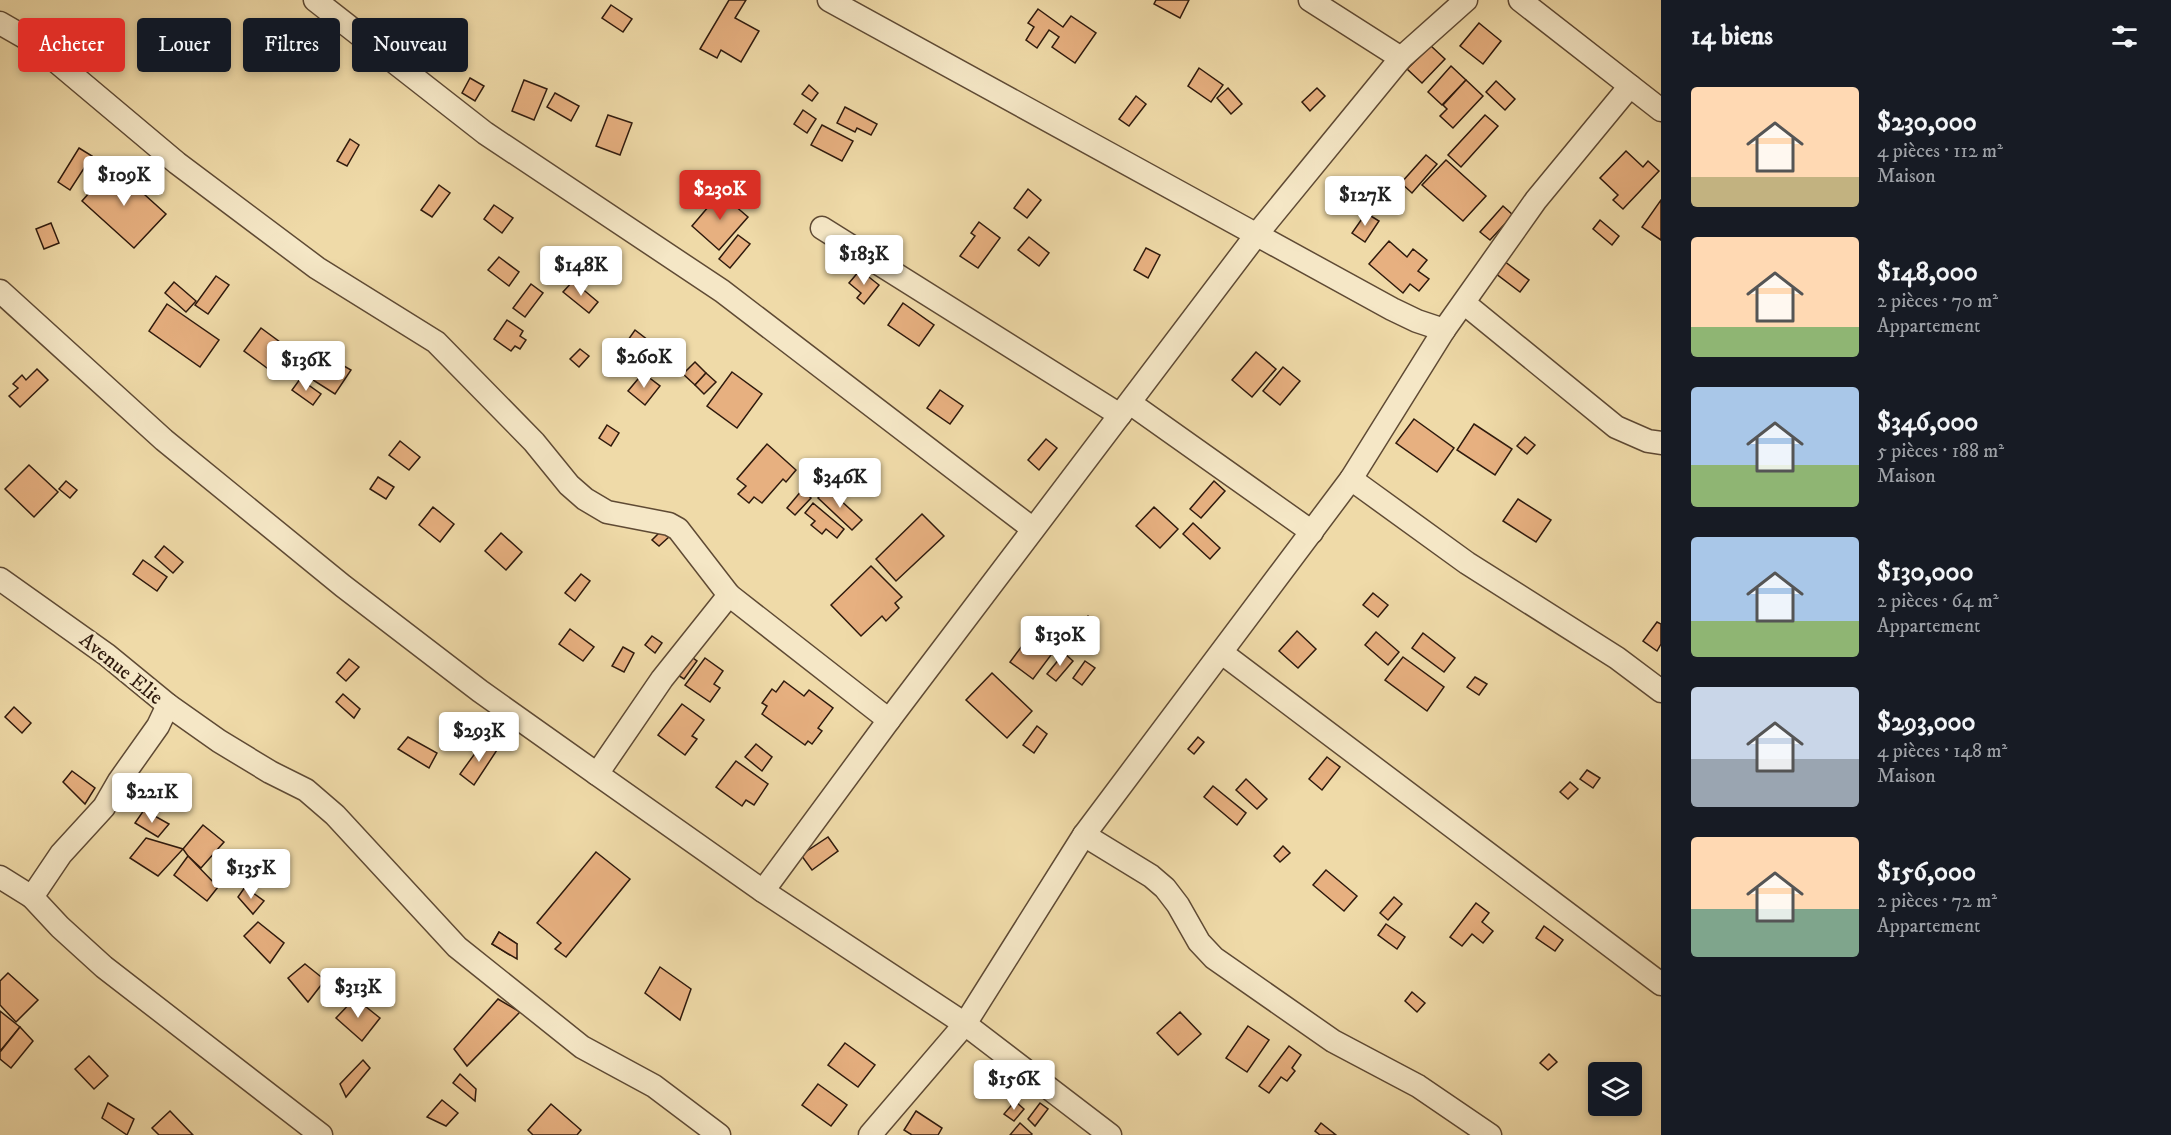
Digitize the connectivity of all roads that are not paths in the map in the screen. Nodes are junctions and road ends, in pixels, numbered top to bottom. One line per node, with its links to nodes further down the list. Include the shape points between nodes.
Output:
1 (315, 0): 18 (street, via 486,133 722,291)
2 (829, 0): 11 (street)
3 (1310, 0): 7 (street)
4 (1466, 0): 7 (street)
5 (1520, 0): 8 (street)
6 (0, 23): 21 (street, via 33,42 177,163 317,268 436,342 585,499 607,512 678,529)
7 (1401, 58): 11 (street)
8 (1630, 86): 9 (street); 13 (street, via 1536,200)
9 (1661, 110)
10 (822, 228): 15 (street)
11 (1257, 234): 14 (street, via 1392,309); 15 (street)
12 (0, 291): 26 (street, via 164,440 343,586 480,692)
13 (1464, 303): 14 (street); 16 (street, via 1616,427)
14 (1444, 330): 17 (street)
15 (1125, 409): 18 (street); 19 (street)
16 (1661, 443)
17 (1351, 479): 19 (street); 23 (street, via 1467,563 1617,658)
18 (1033, 529): 25 (street)
19 (1312, 532): 22 (street)
20 (0, 579): 24 (street, Avenue Elie, via 107,655)
21 (729, 595): 25 (street); 26 (street, via 662,679)
22 (1222, 653): 27 (street); 31 (street)
23 (1661, 691)
24 (168, 705): 30 (street, Avenue Elie, via 104,807 61,854); 34 (street, via 236,752 306,790 335,814 457,947 582,1047 654,1086)
25 (889, 720): 29 (street)
26 (597, 774): 29 (street)
27 (1084, 835): 32 (street); 37 (street, via 1165,888 1199,942 1214,958 1333,1041 1418,1086)
28 (0, 877): 30 (street)
29 (763, 891): 32 (street)
30 (32, 897): 33 (street, via 104,967)
31 (1661, 984)
32 (965, 1024): 35 (street); 36 (street)
33 (321, 1135)
34 (718, 1135)
35 (870, 1135)
36 (1110, 1135)
37 (1490, 1135)

